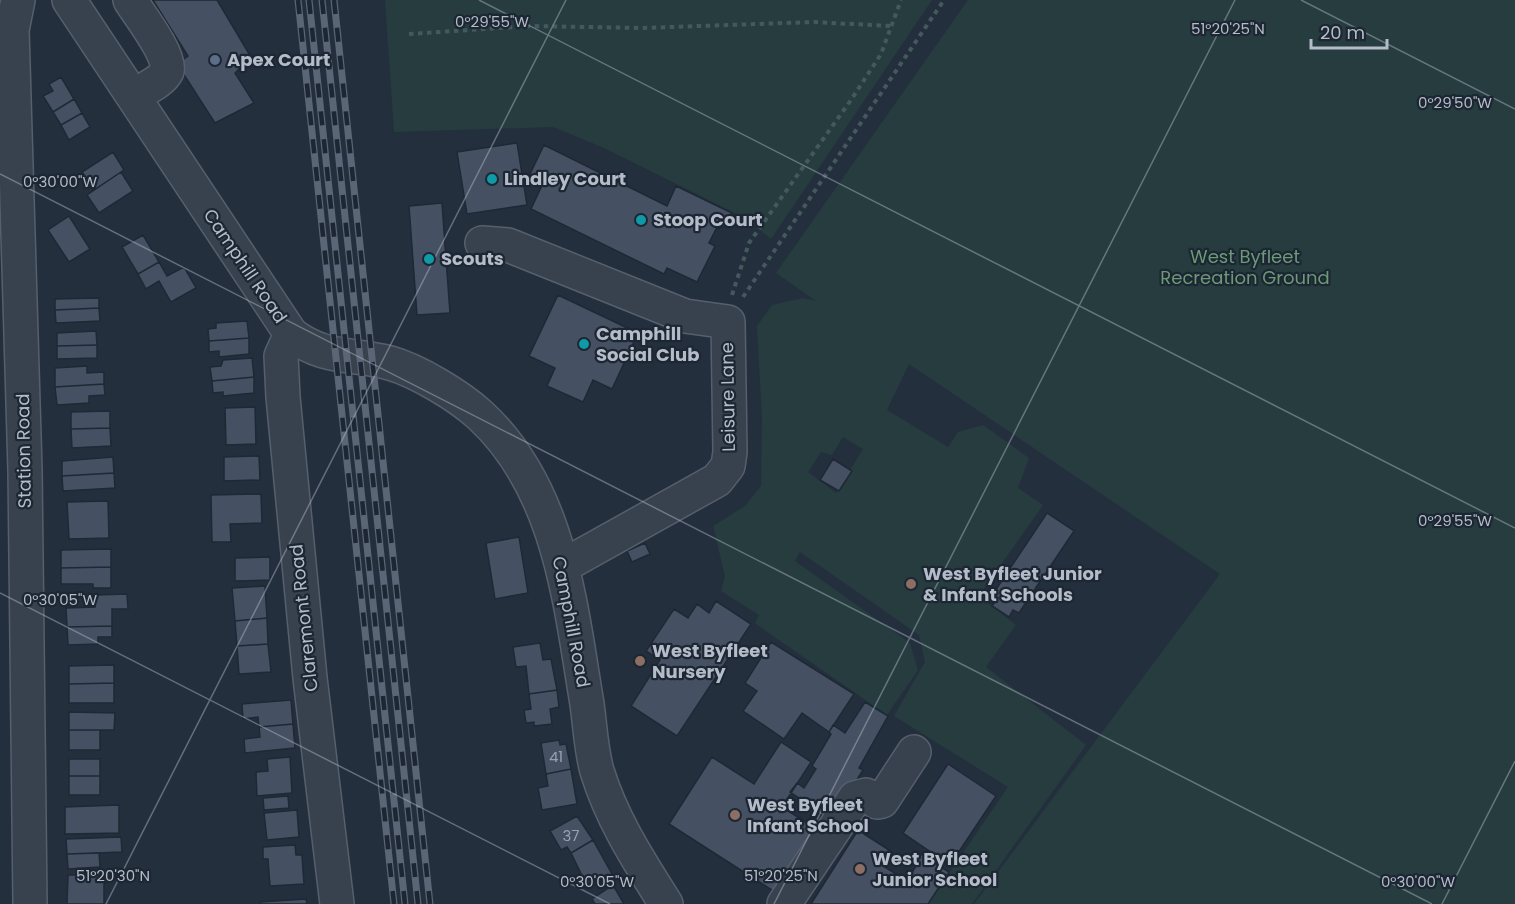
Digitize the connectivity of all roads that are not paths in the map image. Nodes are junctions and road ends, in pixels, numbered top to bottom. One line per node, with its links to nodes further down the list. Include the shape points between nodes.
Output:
1 (18, 0): 6 (street, Station Road, via 12,30)
2 (69, 0): 4 (street, Camphill Road)
3 (130, 0): 4 (street, via 167,59 167,70 161,78)
4 (133, 96): 7 (street, Camphill Road)
5 (482, 243): 8 (street, Leisure Lane, via 508,245 685,316 733,313 730,452 724,472 677,504)
6 (10, 273): 10 (street, Station Road)
7 (291, 334): 8 (street, Camphill Road, via 324,353 391,363 457,397 478,414 515,453 528,473); 11 (street, Claremont Road, via 281,356 283,397)
8 (563, 567): 12 (street, Camphill Road, via 597,768 627,843)
9 (914, 752): 13 (street, via 882,801 866,795 855,798)
10 (30, 904)
11 (337, 904)
12 (666, 904)
13 (784, 904)

